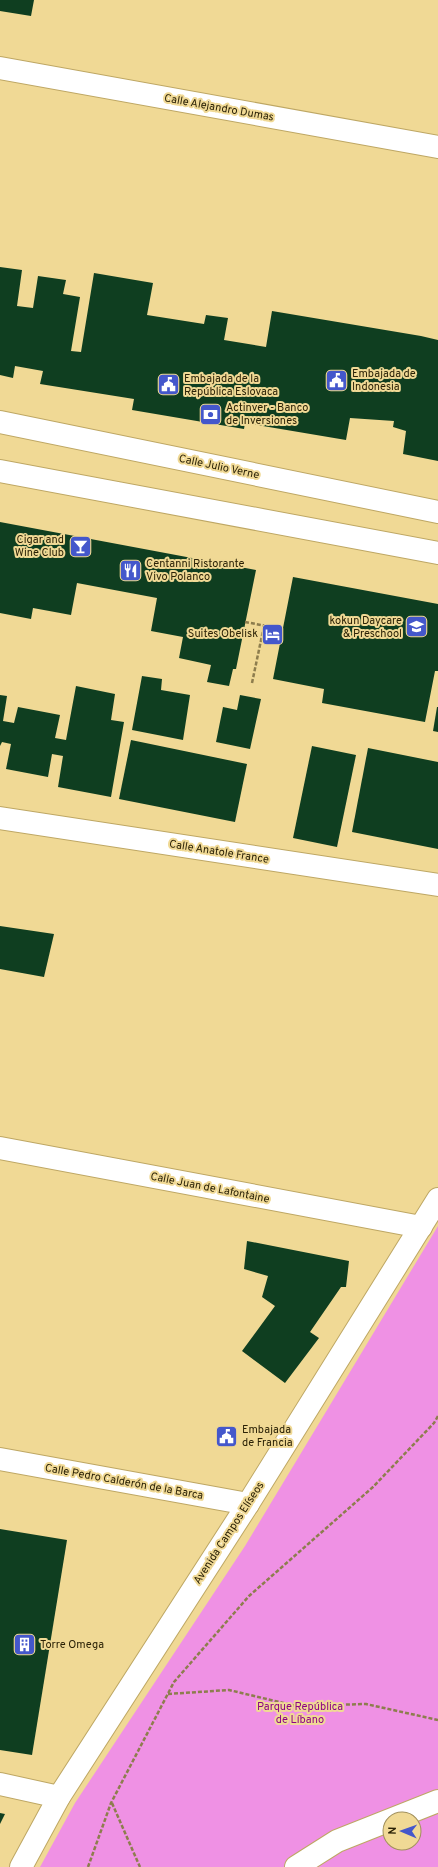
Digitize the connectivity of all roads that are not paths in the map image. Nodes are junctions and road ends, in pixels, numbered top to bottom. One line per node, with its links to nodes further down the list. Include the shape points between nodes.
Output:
1 (0, 68): 2 (street, Calle Alejandro Dumas)
2 (438, 147)
3 (0, 422): 5 (street, Calle Julio Verne)
4 (0, 471): 6 (street)
5 (438, 512)
6 (438, 553)
7 (0, 818): 8 (street, Calle Anatole France)
8 (438, 886)
9 (0, 1148): 11 (street, Calle Juan de Lafontaine)
10 (438, 1199): 11 (street, Avenida Campos Elíseos)
11 (421, 1227): 13 (street, Avenida Campos Elíseos)
12 (0, 1459): 13 (street, Calle Pedro Calderón de la Barca)
13 (248, 1504): 15 (street, Avenida Campos Elíseos)
14 (0, 1784): 15 (street)
15 (59, 1797): 17 (street, Avenida Campos Elíseos)
16 (438, 1801): 18 (street, via 337,1841)
17 (21, 1867)
18 (296, 1867)

